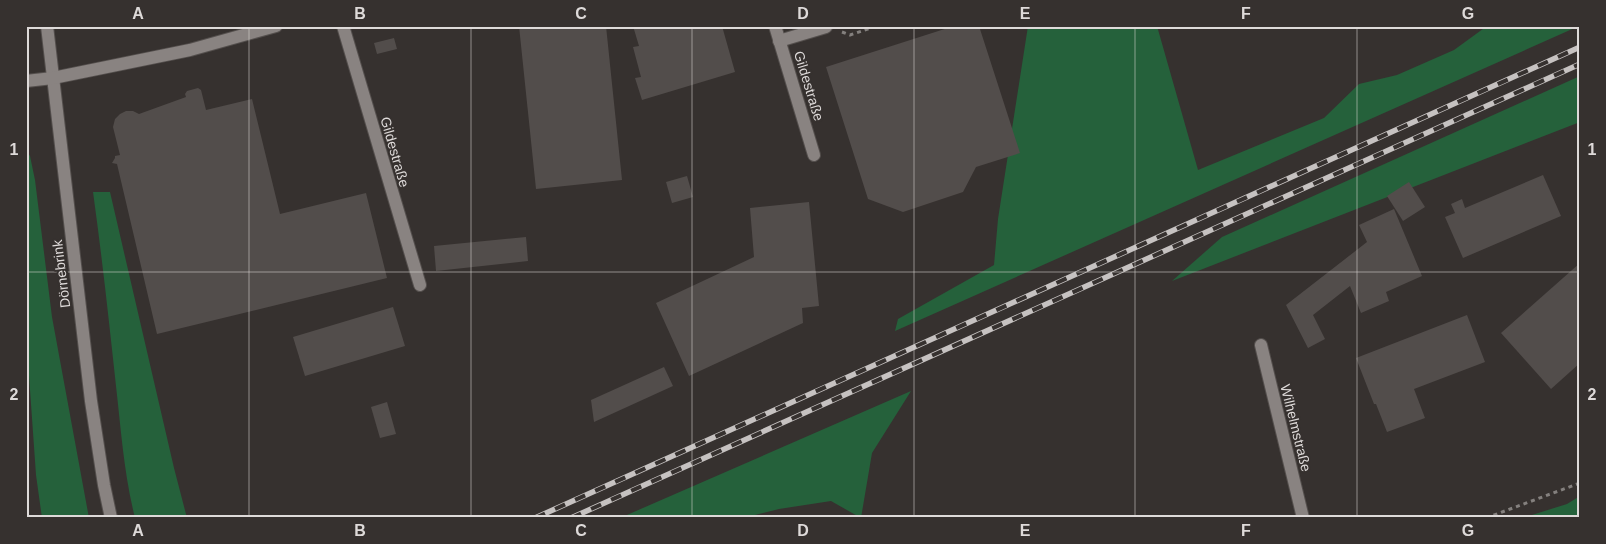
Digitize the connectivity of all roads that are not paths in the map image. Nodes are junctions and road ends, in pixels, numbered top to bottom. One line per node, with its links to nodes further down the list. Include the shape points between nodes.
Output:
1 (47, 26): 7 (street, Dörnebrink)
2 (276, 26): 7 (street, via 190,50)
3 (343, 26): 10 (street, Gildestraße)
4 (775, 26): 6 (street, Gildestraße)
5 (826, 27): 6 (street)
6 (779, 41): 9 (street, Gildestraße)
7 (54, 78): 8 (street); 12 (street, Dörnebrink, via 91,401)
8 (26, 81)
9 (814, 155)
10 (420, 285)
11 (1261, 346): 13 (street, Wilhelmstraße)
12 (110, 518)
13 (1303, 518)

